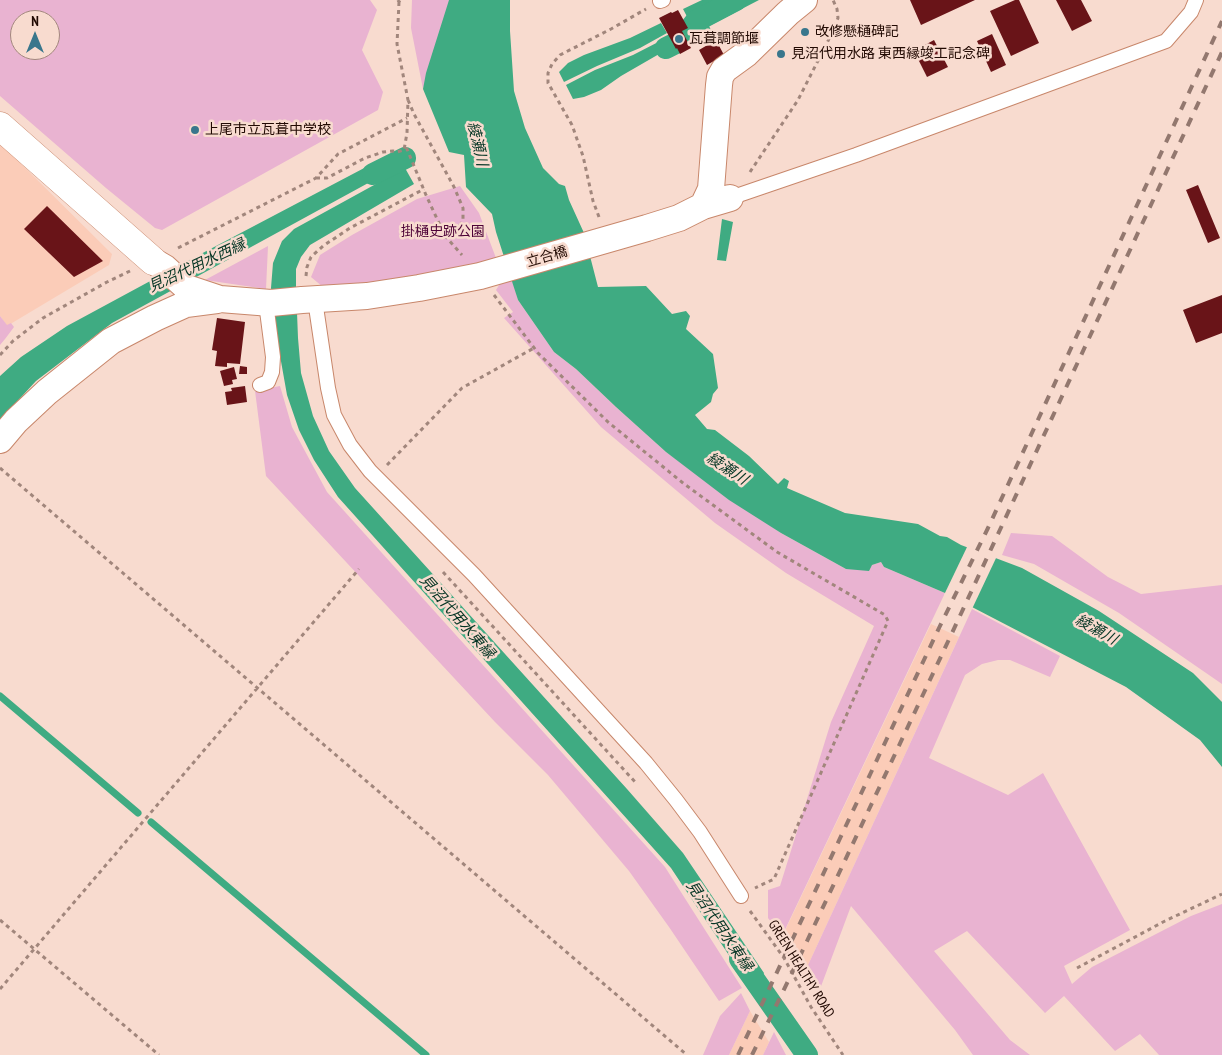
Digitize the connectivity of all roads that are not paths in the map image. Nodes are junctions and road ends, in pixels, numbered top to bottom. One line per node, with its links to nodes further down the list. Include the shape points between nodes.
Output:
1 (804, 0): 4 (street, via 720,77 711,189)
2 (1196, 0): 4 (lane, via 1191,12 1166,41 856,155)
3 (0, 126): 5 (street)
4 (716, 202): 7 (street, 立合橋, via 647,228 600,229 486,274 368,296)
5 (156, 262): 6 (street, via 187,288)
6 (220, 299): 8 (street, 立合橋); 10 (street, via 186,304 111,341 47,392)
7 (309, 300): 8 (street, 立合橋); 11 (lane, via 334,415 350,446 370,471 474,575 646,763 700,832)
8 (268, 303): 9 (lane, via 272,372 268,382)
9 (260, 385)
10 (0, 440)
11 (741, 896)

